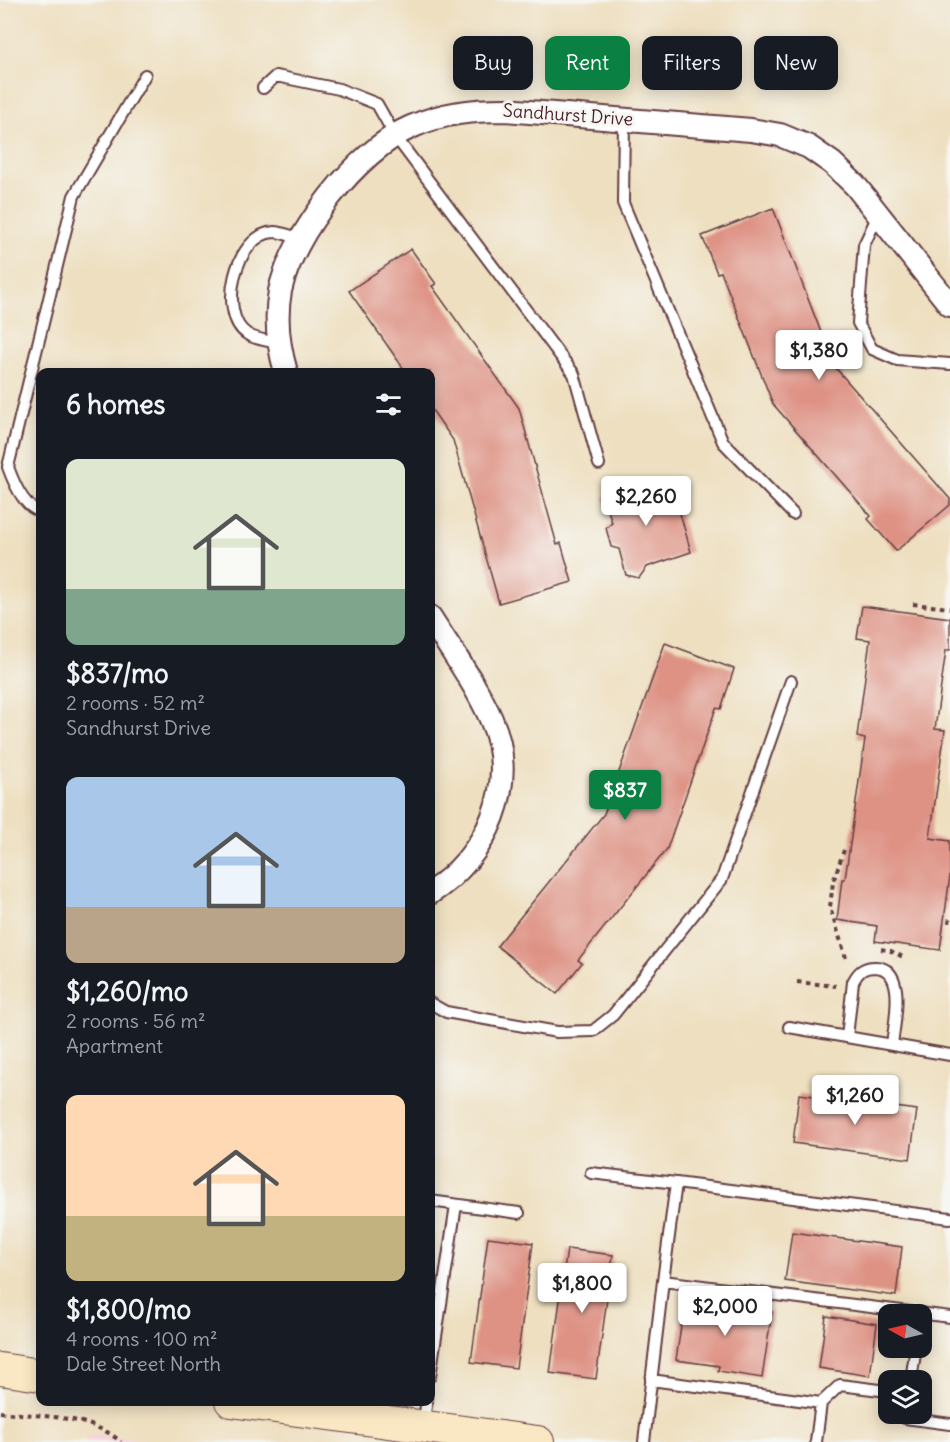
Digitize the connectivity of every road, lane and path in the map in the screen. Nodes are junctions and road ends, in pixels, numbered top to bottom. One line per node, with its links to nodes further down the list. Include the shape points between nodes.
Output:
1 (145, 75): 12 (lane, via 74,196 51,283 8,467 15,488)
2 (263, 88): 4 (lane, via 276,76 339,89 377,104)
3 (624, 120): 4 (street, Sandhurst Drive, via 474,110 439,116); 5 (street, Sandhurst Drive, via 780,135 832,162); 13 (lane, via 623,204 723,442)
4 (394, 136): 6 (street, Sandhurst Drive, via 358,164); 11 (lane, via 574,375)
5 (878, 214): 7 (street, Sandhurst Drive); 9 (lane, via 864,245 858,323 872,349 897,360)
6 (301, 239): 8 (street, Sandhurst Drive, via 280,291); 8 (lane, via 273,232 253,241 238,262 232,285 234,319 247,334)
7 (950, 305)
8 (279, 343): 10 (street, Sandhurst Drive)
9 (950, 363)
10 (285, 368)
11 (599, 464)
12 (36, 510)
13 (793, 514)
14 (913, 604): 15 (path)
15 (950, 608)
16 (435, 625): 19 (street, via 492,721 501,777 497,806 483,840 455,875)
17 (790, 681): 23 (lane, via 722,879 613,1015 593,1031 557,1032 446,1012)
18 (844, 850): 22 (path, via 833,882 830,907)
19 (435, 889)
20 (950, 914): 21 (path)
21 (949, 923)
22 (848, 962)
23 (435, 1006)
24 (789, 1027): 25 (lane)
25 (847, 1037): 26 (lane); 26 (lane, via 853,982 864,969 875,967 886,969 897,985)
26 (892, 1045): 27 (lane)
27 (950, 1055)
28 (591, 1173): 29 (lane)
29 (676, 1183): 33 (lane); 34 (lane)
30 (435, 1202): 31 (lane)
31 (456, 1205): 32 (lane); 38 (lane)
32 (519, 1213)
33 (950, 1218)
34 (663, 1281): 35 (lane); 41 (lane)
35 (878, 1308)
36 (932, 1315): 37 (lane)
37 (950, 1317)
38 (435, 1343)
39 (0, 1370): 40 (main road)
40 (36, 1374)
41 (651, 1380): 43 (lane); 51 (lane)
42 (878, 1390): 43 (lane, via 840,1385)
43 (821, 1403): 52 (lane)
44 (309, 1406): 46 (main road)
45 (0, 1412): 49 (path, via 77,1421 108,1431)
46 (425, 1414): 50 (main road)
47 (932, 1422): 48 (lane)
48 (950, 1424)
49 (121, 1442)
50 (538, 1442)
51 (644, 1442)
52 (816, 1442)

